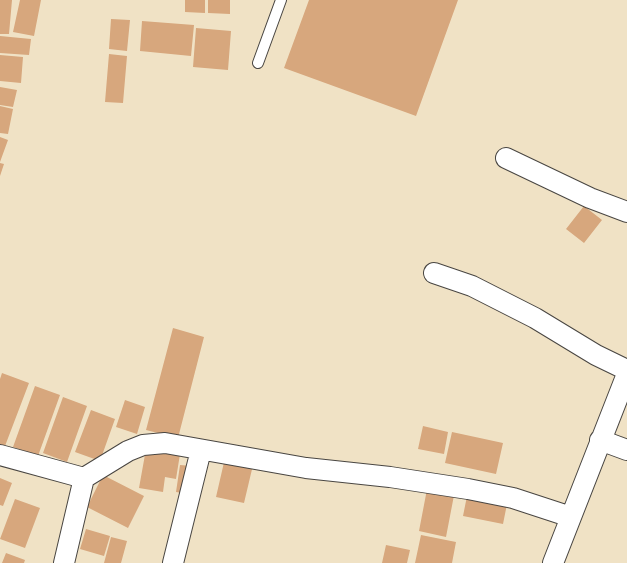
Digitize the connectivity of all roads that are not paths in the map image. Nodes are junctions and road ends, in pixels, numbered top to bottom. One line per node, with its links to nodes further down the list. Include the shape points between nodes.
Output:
1 (281, 0): 2 (lane)
2 (258, 63)
3 (506, 158): 4 (street, via 590,198)
4 (627, 212)
5 (434, 273): 6 (street, via 472,286)
6 (627, 370)
7 (627, 374): 8 (street)
8 (600, 440): 10 (street); 13 (street)
9 (201, 450): 12 (street, via 164,444 143,445 128,451); 13 (street, via 306,468 468,489 513,498); 15 (street)
10 (627, 450)
11 (0, 455): 12 (street)
12 (84, 478): 14 (street)
13 (572, 517): 16 (street)
14 (64, 563)
15 (173, 563)
16 (553, 563)

